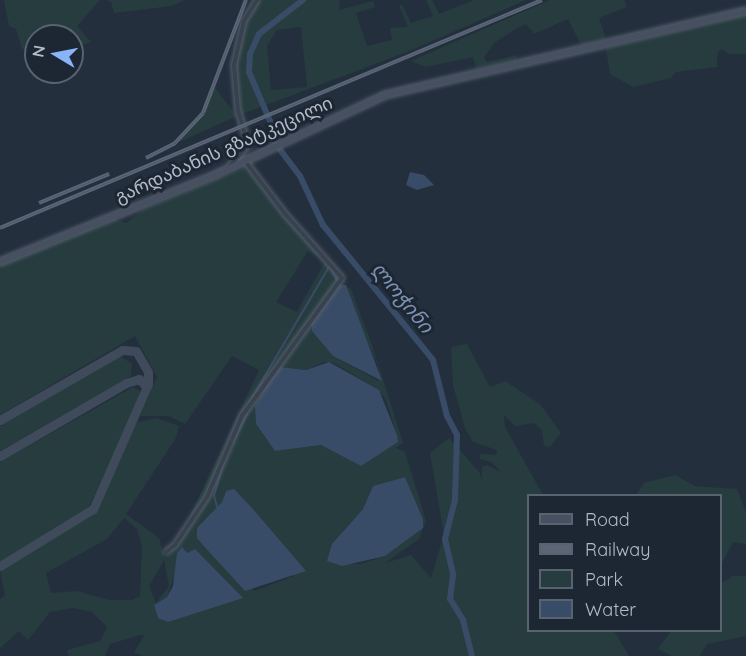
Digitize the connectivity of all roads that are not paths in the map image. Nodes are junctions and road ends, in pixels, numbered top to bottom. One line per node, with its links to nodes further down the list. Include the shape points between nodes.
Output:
1 (257, 0): 4 (street, via 244,21 234,65 238,111 248,145)
2 (746, 11): 3 (main road, გარდაბანის გზატკეცილი, via 429,84 357,106)
3 (245, 161): 4 (main road, გარდაბანის გზატკეცილი); 6 (street, via 342,278 242,416 207,496 175,545)
4 (227, 169): 5 (main road, გარდაბანის გზატკეცილი)
5 (0, 262)
6 (166, 552)

